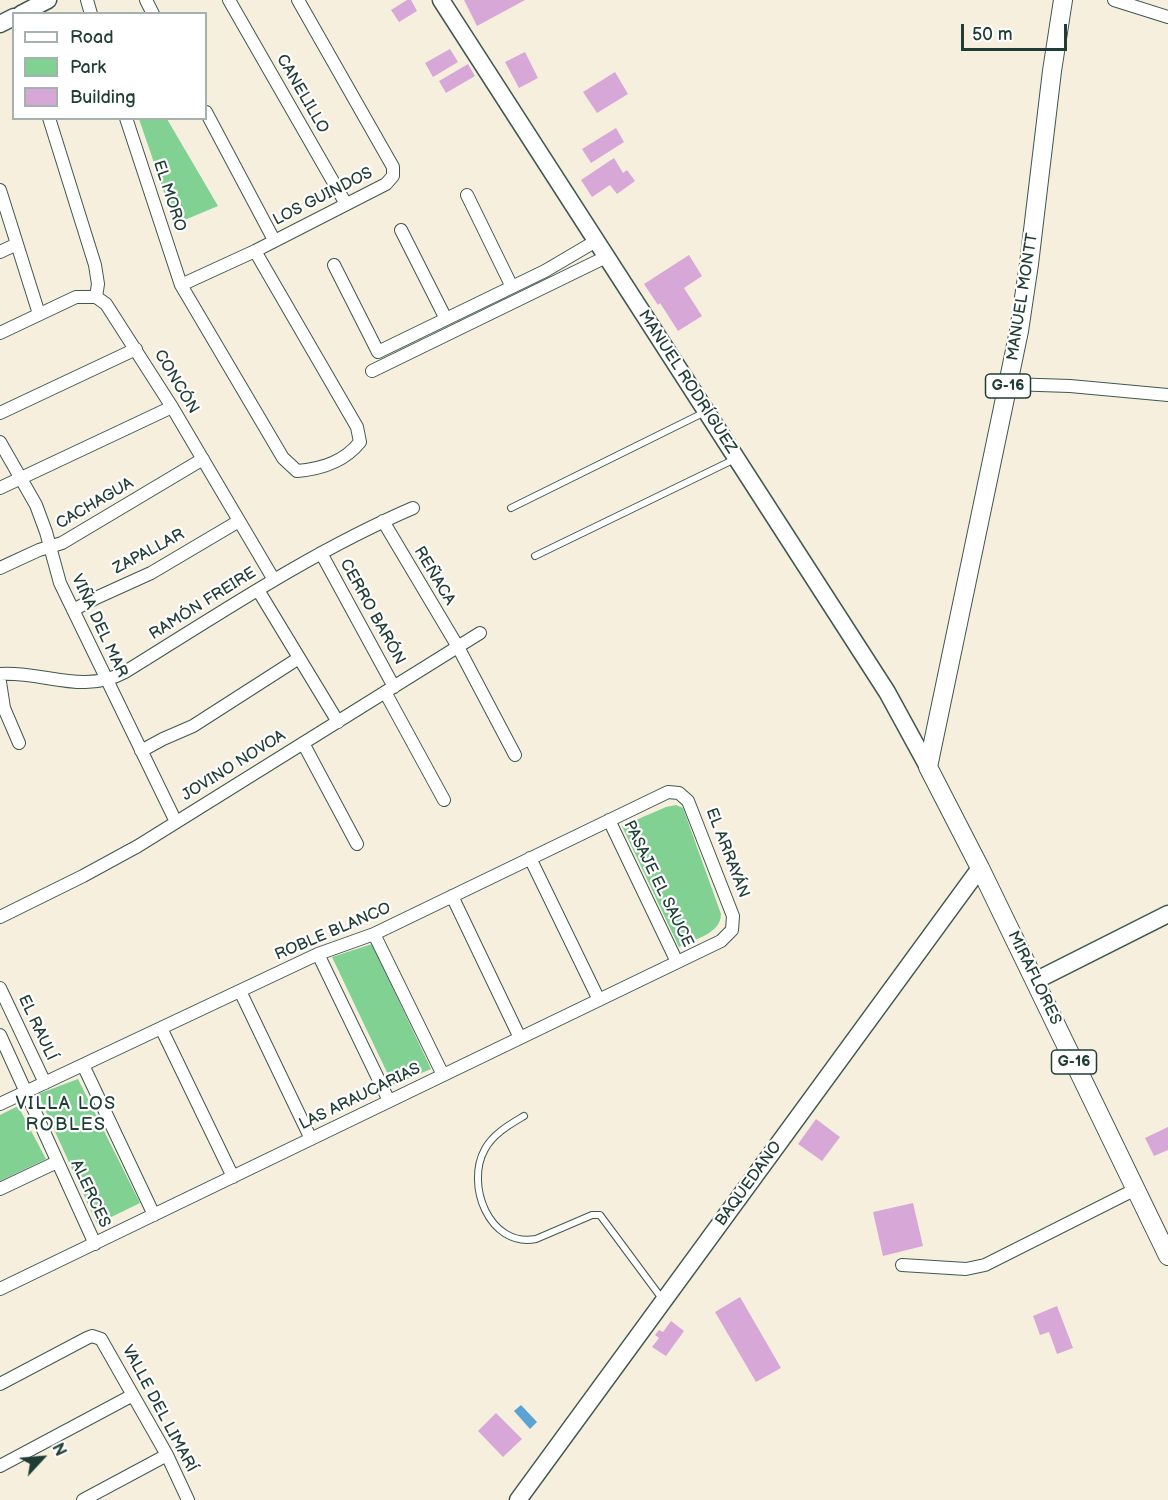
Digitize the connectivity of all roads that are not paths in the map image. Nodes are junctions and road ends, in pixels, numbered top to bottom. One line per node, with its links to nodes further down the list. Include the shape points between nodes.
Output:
1 (48, 0): 7 (main road)
2 (229, 0): 14 (street, CANELILLO)
3 (298, 0): 14 (street, LOS GUINDOS, via 393,167 393,176 386,184)
4 (441, 0): 17 (main road, MANUEL RODRÍGUEZ)
5 (1063, 0): 31 (main road, MANUEL MONTT / G-16, via 1029,264)
6 (1114, 0): 8 (street)
7 (25, 12)
8 (1168, 17)
9 (207, 114): 16 (street)
10 (50, 120): 25 (street, via 95,265)
11 (127, 120): 23 (street, EL MORO)
12 (0, 190): 18 (street)
13 (467, 195): 24 (street)
14 (346, 204): 16 (street, LOS GUINDOS)
15 (401, 230): 27 (street)
16 (274, 240): 19 (street, LOS GUINDOS)
17 (596, 241): 21 (main road, MANUEL RODRÍGUEZ); 24 (street)
18 (17, 243): 20 (street); 26 (street)
19 (255, 251): 23 (street, LOS GUINDOS); 23 (street, EL MORO, via 357,427 360,442 350,454 316,470 297,471 283,458)
20 (0, 252)
21 (606, 256): 30 (street); 34 (main road, MANUEL RODRÍGUEZ)
22 (334, 265): 27 (street, via 378,352)
23 (181, 285)
24 (512, 287): 27 (street)
25 (96, 297): 26 (street, via 76,297); 29 (street, CONCÓN, via 110,308)
26 (39, 314): 28 (street)
27 (446, 319)
28 (0, 333)
29 (136, 349): 33 (street, CONCÓN); 35 (street)
30 (372, 371)
31 (1009, 384): 32 (street); 64 (main road, MANUEL MONTT / G-16)
32 (1168, 395)
33 (172, 407): 38 (street, CONCÓN); 39 (street)
34 (706, 412): 37 (main road, MANUEL RODRÍGUEZ); 42 (lane)
35 (0, 413)
36 (0, 441): 39 (street, VIÑA DEL MAR)
37 (736, 458): 47 (lane); 64 (main road, MANUEL RODRÍGUEZ, via 887,693)
38 (203, 459): 43 (street, CONCÓN); 45 (street, CACHAGUA)
39 (21, 478): 40 (street); 45 (street, VIÑA DEL MAR, via 42,519)
40 (0, 488)
41 (413, 508): 44 (street, RAMÓN FREIRE)
42 (511, 508)
43 (240, 521): 49 (street, CONCÓN); 51 (street, ZAPALLAR, via 151,573)
44 (383, 521): 46 (street, RAMÓN FREIRE); 53 (street, REÑACA)
45 (49, 547): 48 (street, CACHAGUA); 51 (street, VIÑA DEL MAR)
46 (321, 553): 49 (street, RAMÓN FREIRE); 58 (street, CERRO BARÓN)
47 (535, 556)
48 (0, 568)
49 (274, 580): 50 (street, RAMÓN FREIRE)
50 (258, 590): 54 (street); 57 (street, RAMÓN FREIRE)
51 (73, 610): 57 (street, VIÑA DEL MAR)
52 (480, 633): 53 (street, JOVINO NOVOA)
53 (458, 647): 58 (street, JOVINO NOVOA); 63 (street, REÑACA)
54 (299, 658): 59 (street); 62 (street, via 193,726)
55 (0, 674): 57 (street, RAMÓN FREIRE, via 82,683)
56 (0, 681): 60 (street, via 4,708)
57 (107, 681): 62 (street, VIÑA DEL MAR)
58 (390, 690): 59 (street, JOVINO NOVOA); 66 (street, CERRO BARÓN)
59 (338, 722): 61 (street, JOVINO NOVOA)
60 (19, 743)
61 (303, 743): 68 (street, JOVINO NOVOA); 69 (street)
62 (141, 751): 68 (street, VIÑA DEL MAR)
63 (515, 755)
64 (928, 767): 71 (main road, MIRAFLORES / G-16)
65 (679, 793): 67 (street, ROBLE BLANCO, via 662,794); 75 (street, EL ARRAYÁN, via 691,807 733,916)
66 (444, 800)
67 (609, 820): 70 (street, ROBLE BLANCO); 78 (street, PASAJE EL SAUCE)
68 (176, 822): 74 (street, JOVINO NOVOA, via 111,862)
69 (357, 844)
70 (530, 858): 72 (street, ROBLE BLANCO); 82 (street)
71 (980, 868): 79 (main road, MIRAFLORES / G-16); 103 (main road, BAQUEDANO)
72 (452, 896): 76 (street, ROBLE BLANCO); 85 (street)
73 (1168, 914): 79 (main road)
74 (0, 917)
75 (732, 930): 78 (street, LAS ARAUCARIAS, via 726,938)
76 (374, 934): 77 (street, ROBLE BLANCO); 87 (street)
77 (318, 954): 81 (street, ROBLE BLANCO); 90 (street)
78 (677, 962): 82 (street, LAS ARAUCARIAS)
79 (1035, 981): 97 (main road, MIRAFLORES / G-16)
80 (0, 988): 88 (street, EL RAULÍ)
81 (240, 991): 83 (street, ROBLE BLANCO); 93 (street)
82 (599, 1000): 85 (street, LAS ARAUCARIAS)
83 (161, 1028): 86 (street, ROBLE BLANCO); 95 (street)
84 (0, 1035): 89 (street)
85 (520, 1038): 87 (street, LAS ARAUCARIAS)
86 (83, 1065): 88 (street, ROBLE BLANCO); 98 (street)
87 (442, 1075): 90 (street, LAS ARAUCARIAS)
88 (45, 1083): 89 (street, ROBLE BLANCO)
89 (26, 1092): 91 (street, ROBLE BLANCO); 94 (street, ALERCES)
90 (389, 1101): 93 (street, LAS ARAUCARIAS)
91 (0, 1104)
92 (524, 1116): 103 (lane, via 490,1141 481,1156 478,1181 491,1221 503,1234 527,1240 600,1215)
93 (310, 1139): 95 (street, LAS ARAUCARIAS)
94 (57, 1162): 96 (street); 99 (street, ALERCES)
95 (233, 1177): 98 (street, LAS ARAUCARIAS)
96 (0, 1189)
97 (1136, 1189): 100 (main road, MIRAFLORES / G-16); 101 (street, via 985,1265 966,1269)
98 (154, 1215): 99 (street, LAS ARAUCARIAS)
99 (95, 1244): 102 (street, LAS ARAUCARIAS)
100 (1168, 1255)
101 (902, 1265)
102 (0, 1289)
103 (664, 1301): 110 (main road, BAQUEDANO)
104 (0, 1384): 105 (street, VALLE DEL LIMARÍ, via 87,1338 97,1337 104,1342)
105 (133, 1395): 106 (street, VALLE DEL LIMARÍ); 107 (street)
106 (167, 1455): 108 (street); 109 (street, VALLE DEL LIMARÍ)
107 (0, 1466)
108 (83, 1500)
109 (188, 1500)
110 (518, 1500)

